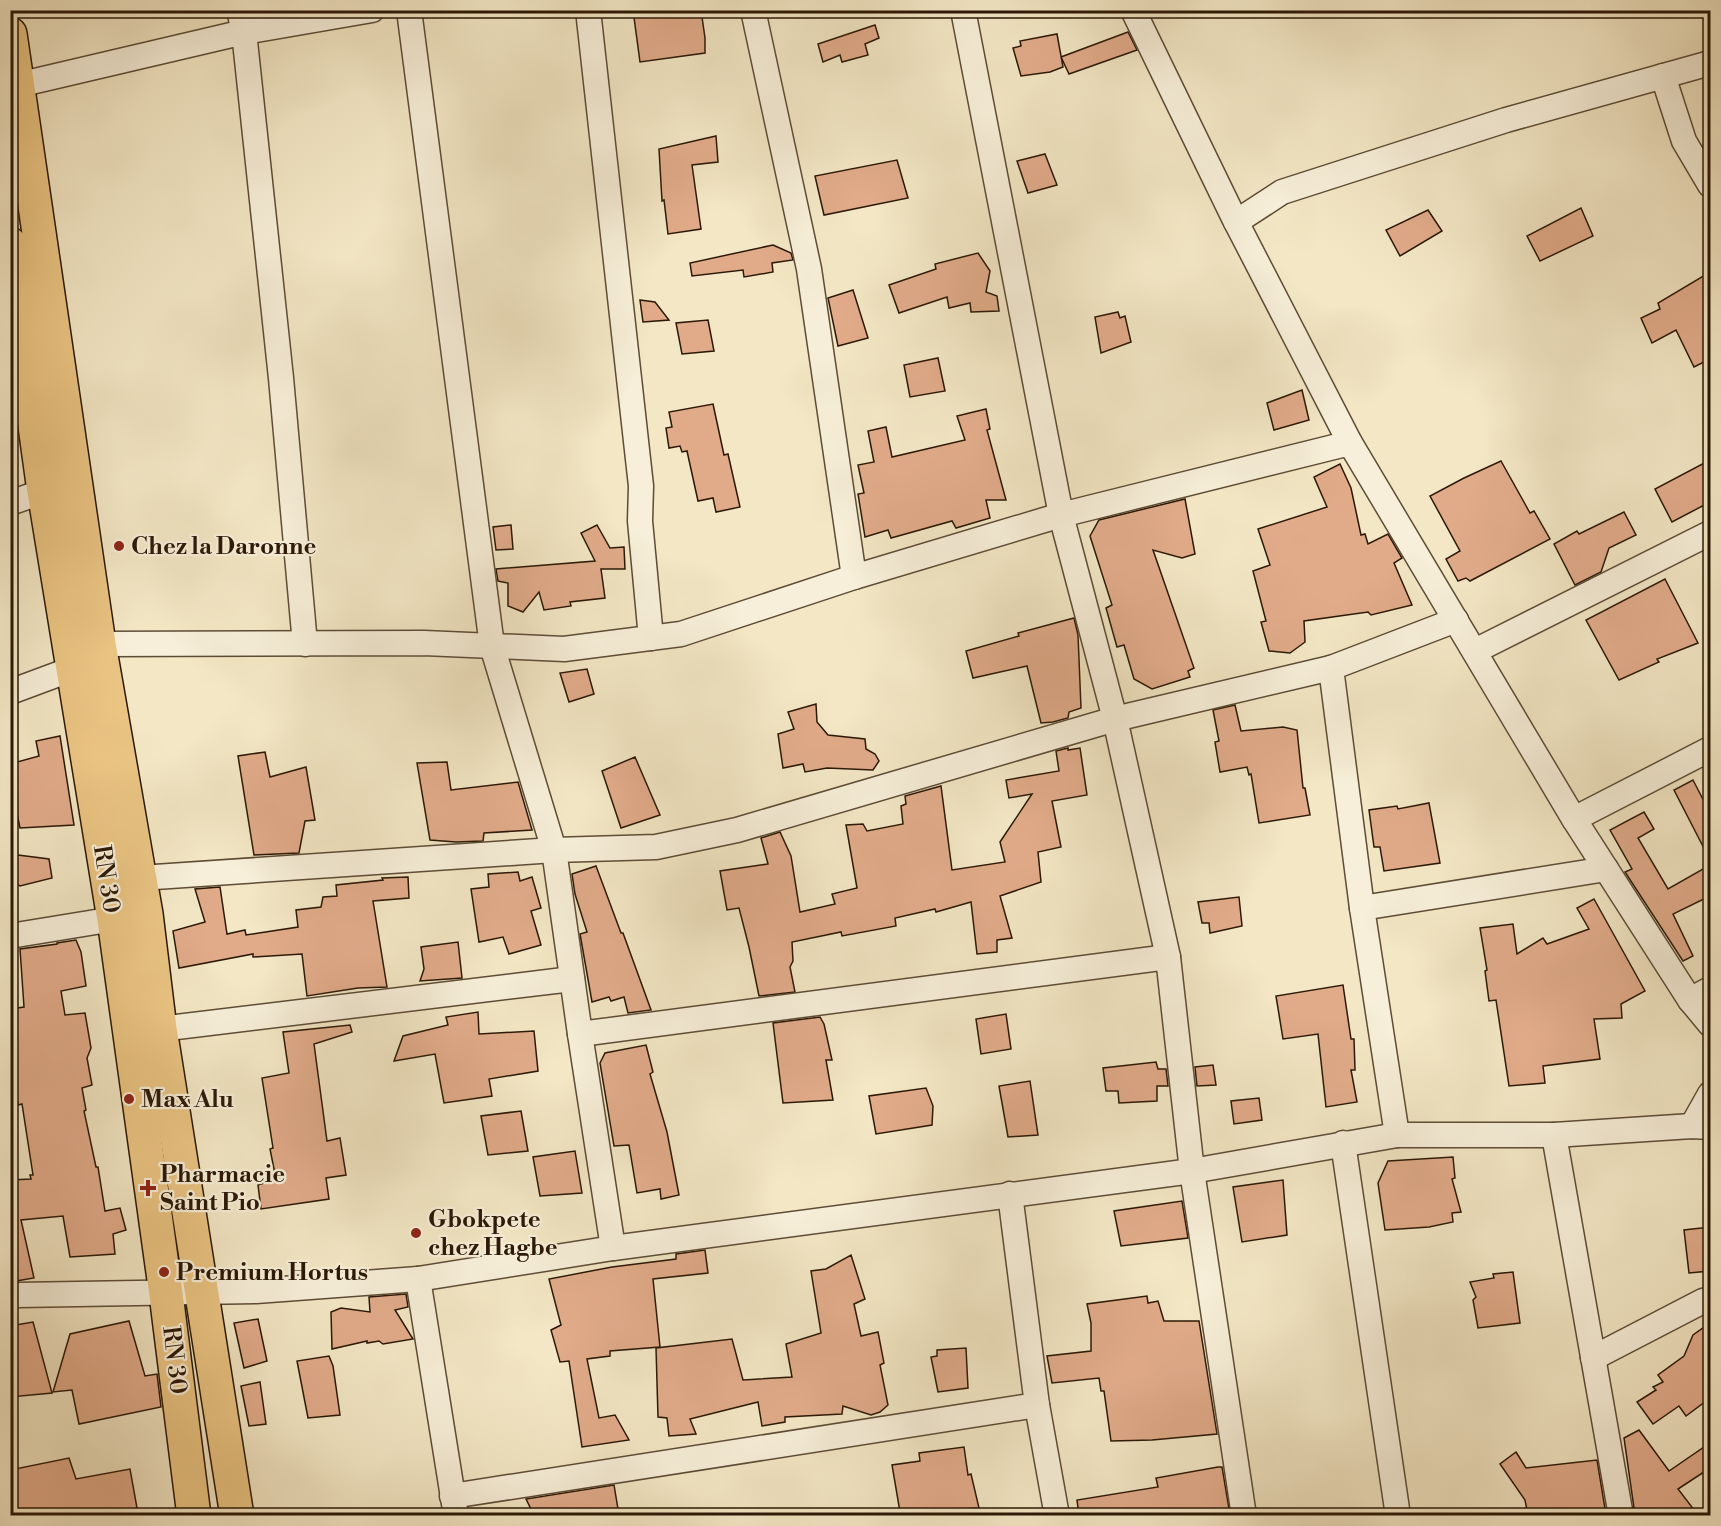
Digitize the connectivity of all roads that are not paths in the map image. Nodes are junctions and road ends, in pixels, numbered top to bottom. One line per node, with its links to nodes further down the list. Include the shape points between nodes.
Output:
1 (372, 10): 7 (street)
2 (409, 10): 25 (street)
3 (588, 10): 22 (street, via 641,486 640,531)
4 (753, 10): 20 (street, via 809,269)
5 (963, 10): 18 (street)
6 (1132, 10): 13 (street)
7 (241, 21): 11 (street); 24 (street, via 281,378)
8 (10, 34): 11 (main road, RN 30)
9 (1710, 63): 10 (street)
10 (1663, 76): 12 (street, via 1684,141); 13 (street, via 1506,120 1282,192)
11 (18, 85): 23 (main road, RN 30)
12 (1710, 185)
13 (1236, 222): 15 (street)
14 (10, 244): 16 (main road, RN 30 / RN 30)
15 (1350, 443): 18 (street); 21 (street)
16 (44, 491): 17 (street); 28 (main road, RN 30 / RN 30)
17 (10, 503)
18 (1061, 515): 20 (street); 30 (street)
19 (1710, 533): 26 (street)
20 (854, 577): 22 (street, via 681,634)
21 (1456, 620): 26 (street); 27 (street)
22 (651, 638): 25 (street, via 564,650)
23 (99, 644): 24 (street); 35 (main road, RN 30)
24 (304, 644): 25 (street)
25 (492, 646): 33 (street)
26 (1475, 651): 32 (street)
27 (1331, 668): 30 (street); 36 (street)
28 (72, 669): 29 (street); 37 (main road, RN 30 / RN 30)
29 (10, 692)
30 (1116, 719): 33 (street, via 737,830 656,847); 39 (street)
31 (1710, 749): 32 (street)
32 (1574, 819): 34 (street)
33 (554, 850): 35 (street); 40 (street)
34 (1606, 869): 36 (street); 41 (street)
35 (140, 878): 43 (main road, RN 30)
36 (1362, 908): 47 (street)
37 (114, 919): 38 (street); 55 (main road, RN 30 / RN 30)
38 (10, 936)
39 (1168, 957): 44 (street); 50 (street)
40 (572, 979): 43 (street); 44 (street)
41 (1700, 995): 42 (street)
42 (1710, 1024)
43 (160, 1029): 54 (main road, RN 30)
44 (580, 1034): 52 (street)
45 (1710, 1094): 46 (street)
46 (1701, 1127): 48 (street)
47 (1397, 1135): 48 (street); 49 (street)
48 (1554, 1135): 58 (street)
49 (1343, 1143): 50 (street); 65 (street)
50 (1192, 1171): 51 (street); 64 (street)
51 (1010, 1194): 52 (street); 59 (street)
52 (613, 1248): 53 (street)
53 (418, 1279): 54 (street); 60 (street)
54 (201, 1292): 55 (street); 62 (main road, RN 30)
55 (166, 1294): 56 (street); 61 (main road, RN 30 / RN 30)
56 (10, 1297)
57 (1710, 1299): 58 (street)
58 (1593, 1358): 66 (street)
59 (1037, 1405): 60 (street); 63 (street)
60 (454, 1506)
61 (194, 1515)
62 (237, 1515)
63 (1057, 1515)
64 (1244, 1515)
65 (1398, 1515)
66 (1621, 1515)

